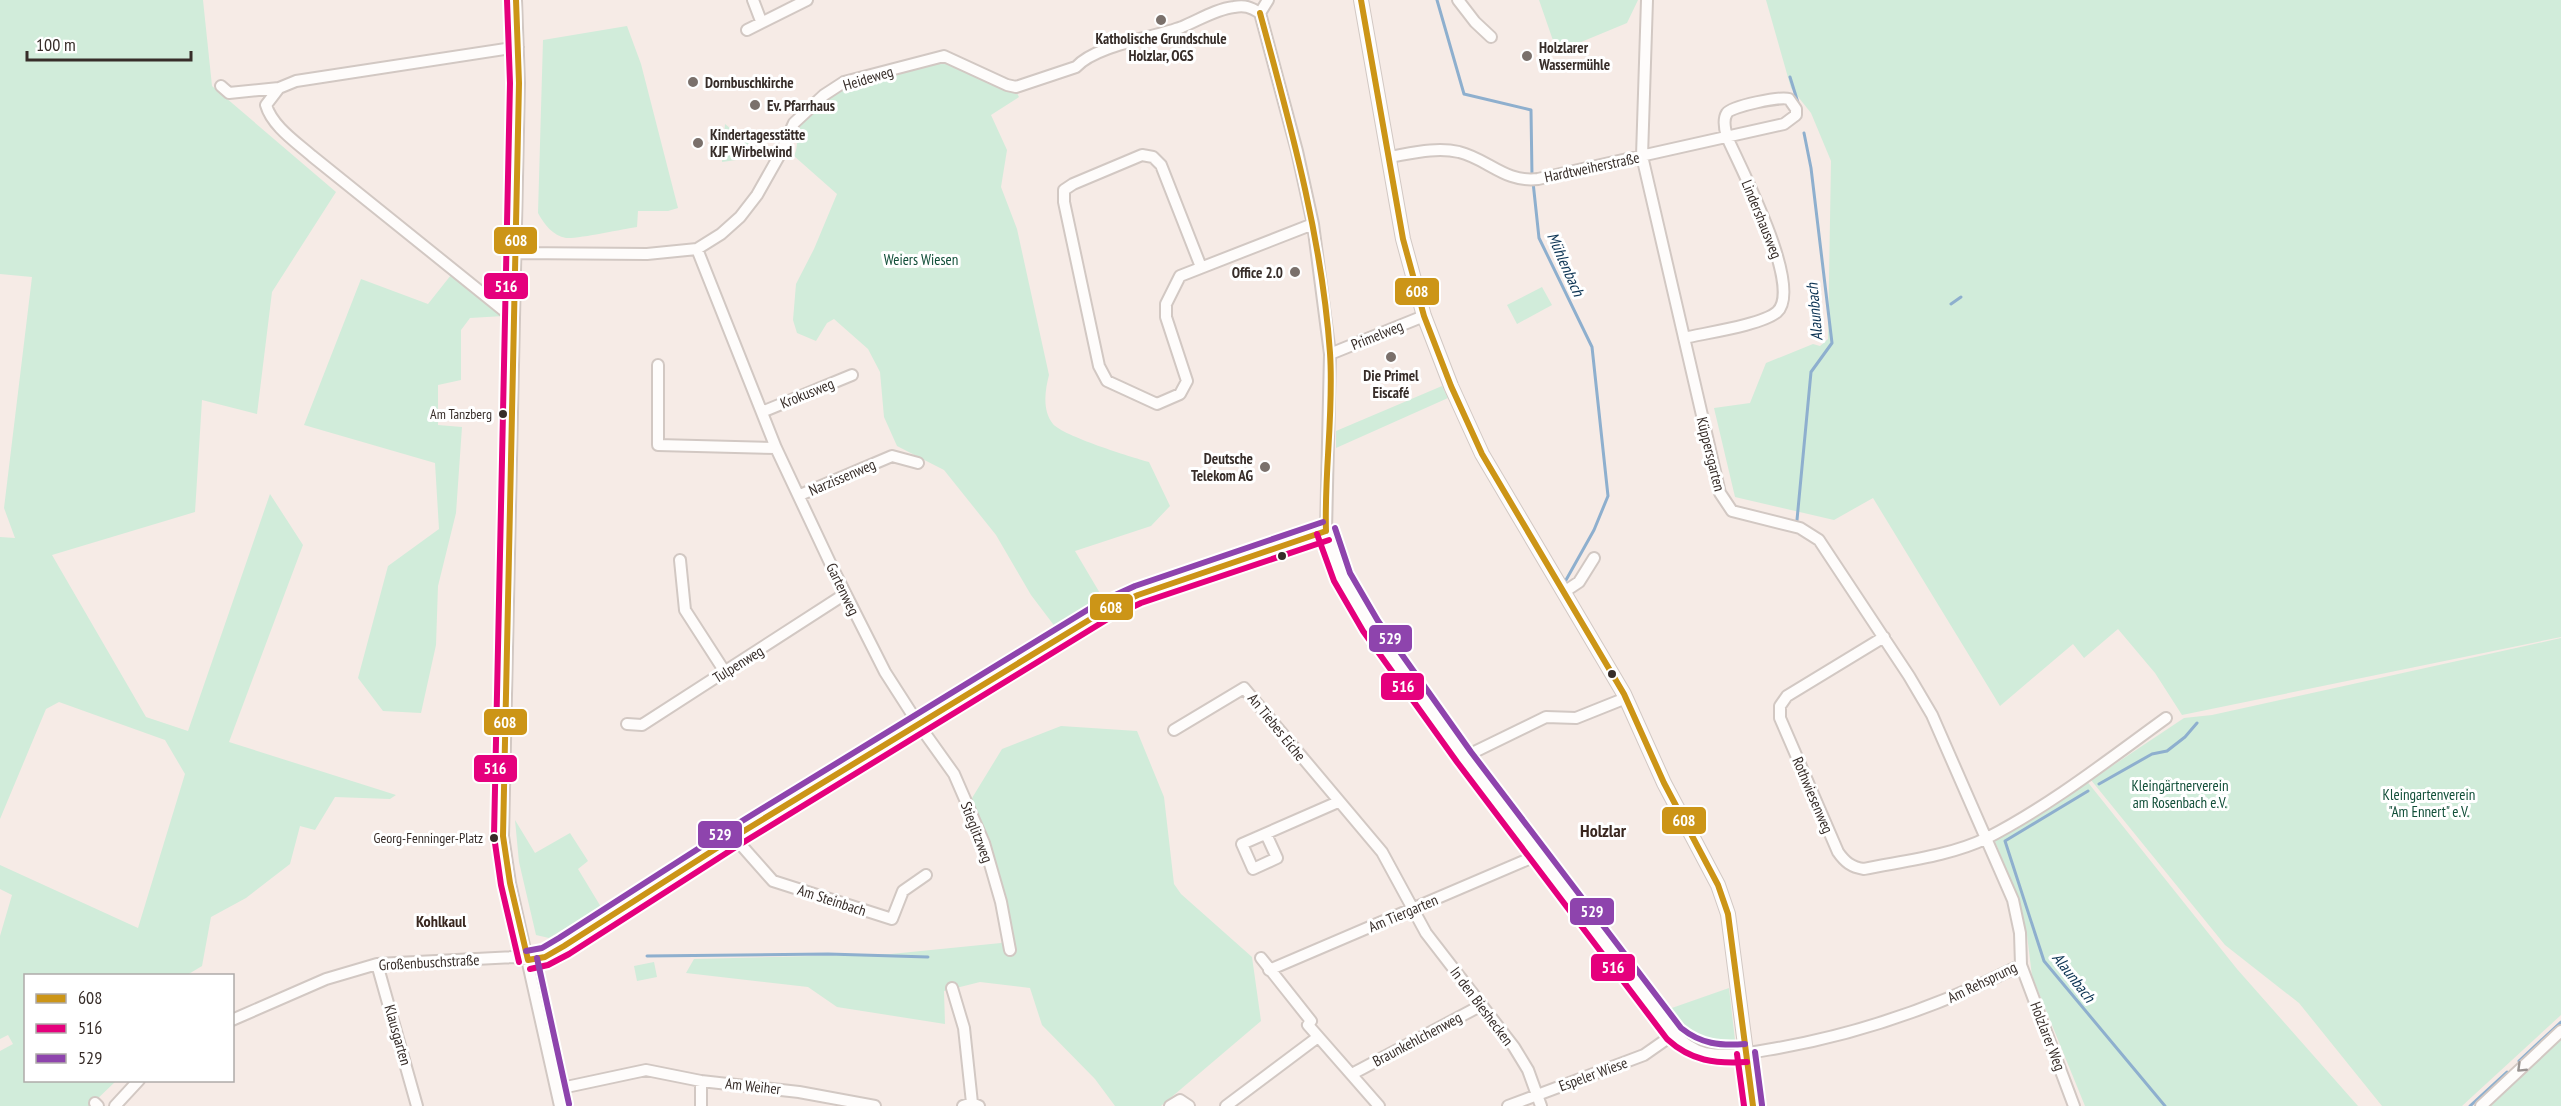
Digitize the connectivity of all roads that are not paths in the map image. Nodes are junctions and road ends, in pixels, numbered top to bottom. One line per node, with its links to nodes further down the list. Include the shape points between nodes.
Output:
1 (516, 0): 12 (street)
2 (753, 0): 9 (street)
3 (807, 0): 9 (street)
4 (1268, 0): 8 (street)
5 (1360, 0): 17 (main road)
6 (1458, 0): 11 (street)
7 (1647, 0): 16 (street, Küppersgarten)
8 (1260, 13): 18 (street); 19 (street, Heideweg, via 1247,6 1230,7 1016,87 1006,86 944,56 844,82 794,123 746,210 721,234)
9 (761, 21): 10 (street)
10 (747, 30)
11 (1491, 37)
12 (518, 47): 14 (street, via 296,81); 20 (street)
13 (221, 86): 14 (street, via 229,93)
14 (279, 88): 23 (street, via 266,105 284,132)
15 (1727, 137): 15 (street, Hardtweiherstraße, via 1784,124 1796,115 1794,103 1780,97 1732,110 1725,120); 16 (street, Hardtweiherstraße); 24 (street, Lindershausweg, via 1776,248 1785,289 1777,312 1764,320)
16 (1641, 156): 17 (street, Hardtweiherstraße, via 1521,180 1461,152 1432,149); 24 (street, Küppersgarten)
17 (1389, 157): 22 (main road, via 1403,239)
18 (1313, 224): 21 (street); 25 (street)
19 (697, 249): 20 (street, Heideweg, via 647,254); 28 (street, Gartenweg)
20 (514, 253): 23 (street)
21 (1201, 267): 21 (street, via 1161,165 1153,157 1142,155 1064,190 1099,366 1107,381 1157,404 1180,393 1187,381 1166,317 1166,304 1180,276)
22 (1424, 316): 25 (street, Primelweg); 35 (main road, via 1482,454)
23 (512, 317): 54 (street, via 503,836)
24 (1684, 338): 37 (street, Küppersgarten, via 1716,480 1726,504 1732,511 1800,528 1819,540)
25 (1330, 354): 32 (street)
26 (658, 365): 29 (street, via 658,445)
27 (852, 375): 28 (street, Krokusweg)
28 (762, 412): 29 (street, Gartenweg)
29 (776, 448): 31 (street, Gartenweg)
30 (918, 463): 31 (street, Narzissenweg, via 892,456)
31 (800, 495): 36 (street, Gartenweg)
32 (1326, 531): 42 (street, via 1107,609); 44 (street, Am Rehsprung, via 1361,613)
33 (1594, 558): 35 (street, via 1579,582)
34 (680, 560): 38 (street, via 685,610)
35 (1564, 592): 39 (main road)
36 (845, 594): 38 (street, Tulpenweg); 42 (street, Gartenweg, via 885,672)
37 (1884, 637): 48 (street, Küppersgarten, via 1932,715); 48 (street, Rothwiesenweg, via 1786,696 1780,706 1780,718 1838,852 1846,862 1863,870)
38 (725, 672): 41 (street, Tulpenweg, via 642,725)
39 (1626, 698): 44 (street, via 1576,718 1546,717); 64 (main road, via 1664,783 1724,899)
40 (2166, 718): 48 (street, via 2086,778)
41 (627, 724)
42 (919, 725): 47 (street); 52 (street, Stieglitzweg, via 954,774 984,843)
43 (1174, 730): 45 (street, An Tiebes Eiche, via 1244,688)
44 (1464, 757): 49 (street, Am Rehsprung)
45 (1338, 801): 46 (street); 51 (street, An Tiebes Eiche, via 1382,852)
46 (1266, 834)
47 (734, 837): 50 (street, Am Steinbach, via 773,881 892,919 903,891); 54 (street, via 564,946 545,957)
48 (1986, 838): 56 (street, Am Rehsprung, via 2013,900)
49 (1538, 855): 51 (street, Am Tiergarten); 62 (street, Am Rehsprung)
50 (926, 875)
51 (1414, 909): 57 (street, Am Tiergarten); 59 (street, In den Bieshecken, via 1426,933)
52 (1010, 950)
53 (1261, 958): 57 (street)
54 (528, 960): 55 (street, Großenbuschstraße, via 513,957); 68 (street)
55 (377, 964): 60 (street, Großenbuschstraße, via 326,979); 72 (street, Klausgarten)
56 (2021, 965): 64 (street, Am Rehsprung, via 1960,995 1862,1029); 83 (street, Holzlarer Weg)
57 (1271, 973): 63 (street, via 1311,1021 1308,1026)
58 (952, 988): 70 (street, via 964,1028)
59 (1482, 1005): 65 (street, Braunkehlchenweg); 69 (street, In den Bieshecken, via 1523,1062)
60 (234, 1019)
61 (2561, 1030): 84 (street, one-way to 84)
62 (1674, 1034): 64 (street, Am Rehsprung, via 1702,1053); 69 (street, Espeler Wiese, via 1644,1055)
63 (1318, 1037): 65 (street); 78 (street)
64 (1746, 1053): 82 (main road)
65 (1352, 1074): 79 (street)
66 (701, 1081): 68 (street, Am Weiher, via 646,1070); 74 (street); 75 (street, Am Weiher, via 799,1092)
67 (137, 1082): 71 (street)
68 (557, 1089): 73 (street)
69 (1537, 1095): 80 (street, Espeler Wiese); 81 (street, In den Bieshecken)
70 (971, 1105)
71 (115, 1106)
72 (417, 1106)
73 (560, 1106)
74 (701, 1106)
75 (875, 1106)
76 (1170, 1106): 77 (street, via 1180,1100)
77 (1189, 1106)
78 (1226, 1106)
79 (1379, 1106)
80 (1508, 1106)
81 (1541, 1106)
82 (1754, 1106)
83 (2074, 1106)
84 (2481, 1106)

